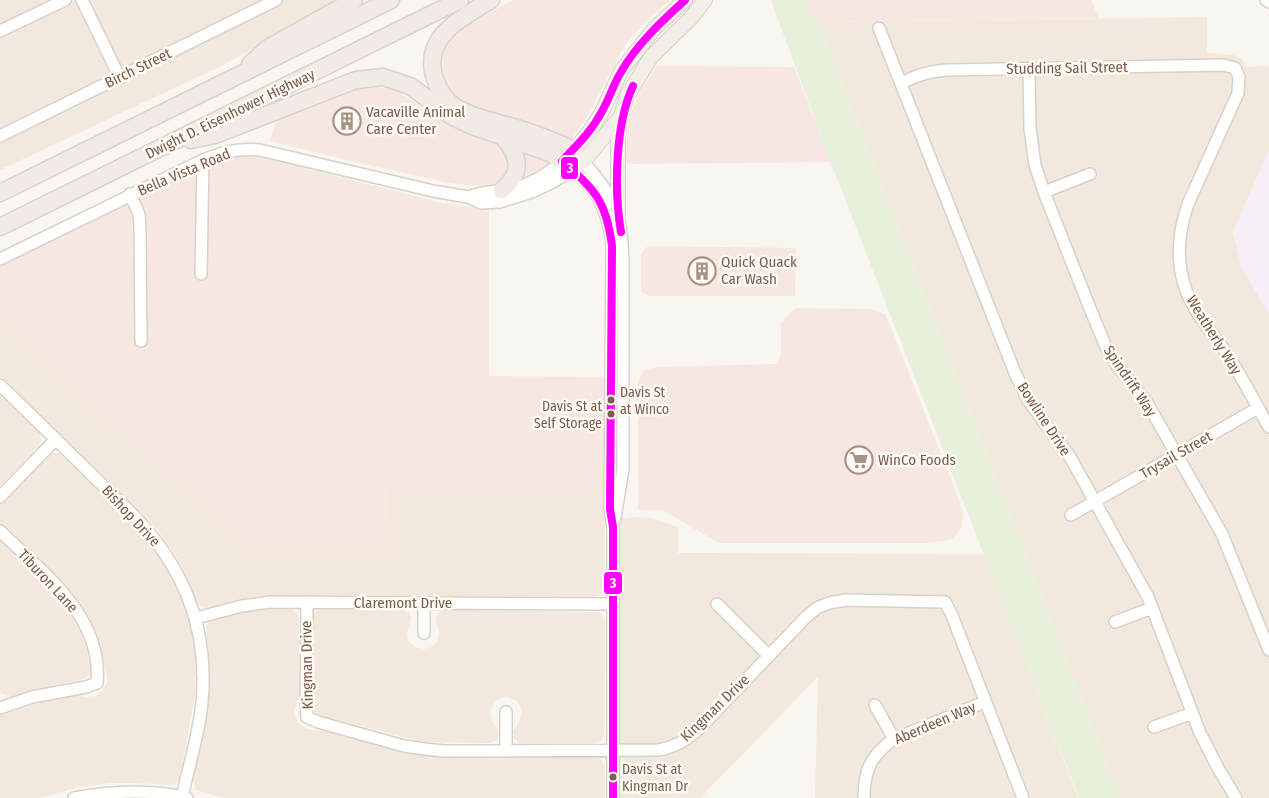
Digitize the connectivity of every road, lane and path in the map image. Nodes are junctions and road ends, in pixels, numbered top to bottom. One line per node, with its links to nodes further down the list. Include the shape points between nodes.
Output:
1 (65, 0): 13 (street)
2 (82, 0): 16 (street)
3 (276, 0): 16 (street, Birch Street)
4 (354, 0): 17 (highway, via 268,48)
5 (391, 0): 17 (highway, Dwight D. Eisenhower Highway)
6 (460, 0): 22 (highway, Dwight D. Eisenhower Highway)
7 (491, 0): 23 (highway, via 457,21 436,43 432,67 440,93 468,113 524,131)
8 (684, 0): 23 (main road, via 654,29 620,71)
9 (705, 0): 19 (main road, via 651,57 631,90)
10 (1266, 0): 11 (street)
11 (1269, 2)
12 (879, 28): 18 (street, Bowline Drive)
13 (0, 31)
14 (1029, 68): 15 (street, Studding Sail Street, via 1223,65); 18 (street, Studding Sail Street, via 935,71); 28 (street, Spindrift Way, via 1032,147)
15 (1235, 68): 38 (street, Weatherly Way, via 1239,77 1238,93 1182,220 1179,262 1194,308 1228,355)
16 (120, 78): 20 (street, Birch Street)
17 (233, 78): 29 (highway, Dwight D. Eisenhower Highway)
18 (902, 83): 43 (street, Bowline Drive, via 1015,373 1028,400 1070,458)
19 (621, 116): 23 (main road); 32 (main road)
20 (0, 136)
21 (502, 136): 22 (highway, via 454,117 410,86 383,77 370,77 349,82 215,135); 25 (highway, via 550,153); 27 (highway, via 517,157 512,180)
22 (162, 148): 33 (highway, Dwight D. Eisenhower Highway)
23 (579, 155): 25 (street); 32 (street, via 603,186)
24 (203, 160): 30 (street, Bella Vista Road); 31 (street, Bella Vista Road, via 242,148 260,150); 35 (street)
25 (568, 166): 27 (street, Bella Vista Road); 31 (street, Bella Vista Road, via 554,182 518,198 481,203); 45 (street, via 591,186 603,207 611,234 610,509)
26 (1090, 174): 28 (street)
27 (502, 190): 31 (street, Bella Vista Road, via 481,192)
28 (1044, 192): 41 (street, Spindrift Way, via 1106,347 1146,401)
29 (0, 193)
30 (130, 194): 34 (street, Bella Vista Road); 36 (street, via 139,214 140,227)
31 (468, 198)
32 (618, 215): 45 (street, via 623,259 623,469)
33 (0, 227)
34 (0, 259)
35 (201, 274)
36 (141, 341)
37 (0, 385): 40 (street, Bishop Drive)
38 (1258, 408): 39 (street, Weatherly Way); 41 (street, Trysail Street)
39 (1269, 427)
40 (56, 439): 42 (street); 52 (street, Bishop Drive, via 146,528 180,579)
41 (1176, 454): 43 (street, Trysail Street); 55 (street, Spindrift Way, via 1222,534)
42 (0, 497)
43 (1094, 502): 44 (street, Trysail Street); 51 (street, Bowline Drive)
44 (1071, 515)
45 (613, 527): 49 (street)
46 (0, 531): 59 (street, Tiburon Lane, via 67,596 78,611 93,643 98,670 97,683 32,697)
47 (307, 602): 48 (street, Claremont Drive); 52 (street, Claremont Drive, via 256,603); 65 (street, Kingman Drive, via 307,717 404,746)
48 (424, 603): 49 (street, Claremont Drive); 54 (street)
49 (612, 604): 64 (street)
50 (717, 604): 56 (street)
51 (1152, 608): 53 (street); 61 (street, Bowline Drive)
52 (196, 618): 67 (street, Bishop Drive, via 204,679)
53 (1115, 622)
54 (424, 633)
55 (1269, 650)
56 (768, 656): 57 (street, Kingman Drive, via 806,617 829,603 846,600 945,602); 64 (street, Kingman Drive, via 684,742 658,750)
57 (985, 702): 63 (street, Aberdeen Way); 70 (street, Kingman Drive)
58 (875, 705): 63 (street)
59 (0, 708)
60 (506, 712): 65 (street)
61 (1192, 713): 62 (street); 71 (street, Bowline Drive)
62 (1154, 727)
63 (894, 739): 69 (street, Aberdeen Way, via 872,760)
64 (612, 750): 65 (street, Kingman Drive); 68 (street)
65 (506, 751)
66 (74, 798): 67 (street, via 127,792)
67 (184, 798)
68 (613, 798)
69 (864, 798)
70 (1023, 798)
71 (1236, 798)

